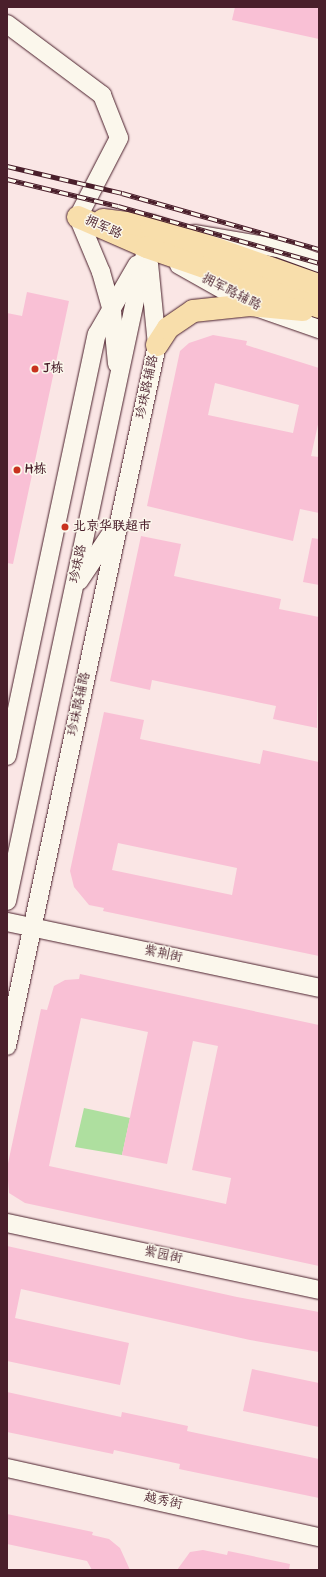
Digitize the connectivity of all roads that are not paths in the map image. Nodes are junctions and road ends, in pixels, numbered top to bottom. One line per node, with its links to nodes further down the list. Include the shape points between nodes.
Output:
1 (7, 24): 2 (street, via 102,96 120,138)
2 (78, 217): 3 (main road, 拥军路); 8 (street, via 101,272)
3 (149, 237): 4 (street, via 278,248); 5 (main road, 拥军路); 6 (street, 拥军路辅路); 7 (main road, 拥军路); 8 (street); 11 (street, 珍珠路辅路); 12 (street, 珍珠路)
4 (319, 262)
5 (319, 285)
6 (250, 305): 9 (main road); 10 (street, 拥军路辅路); 11 (main road, via 192,311 168,328)
7 (319, 307)
8 (112, 311): 12 (street); 15 (street, via 97,334)
9 (319, 311)
10 (319, 329)
11 (157, 345): 13 (street, 珍珠路辅路)
12 (118, 380): 14 (street, 珍珠路)
13 (119, 520): 14 (street); 18 (street, 珍珠路辅路)
14 (74, 588): 16 (street, 珍珠路)
15 (7, 756)
16 (7, 901)
17 (7, 922): 18 (street, 紫荆街)
18 (32, 927): 19 (street, 紫荆街); 20 (street, 珍珠路辅路)
19 (319, 988)
20 (7, 1046)
21 (7, 1223): 22 (street, 紫园街)
22 (319, 1290)
23 (7, 1468): 24 (street, 越秀街)
24 (319, 1537)

